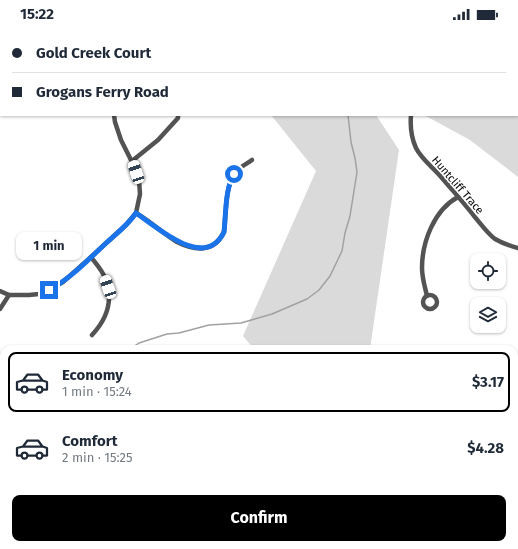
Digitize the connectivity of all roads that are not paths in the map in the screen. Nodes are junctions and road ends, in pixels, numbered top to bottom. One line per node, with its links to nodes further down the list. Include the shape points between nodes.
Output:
1 (114, 116): 5 (street, via 121,140)
2 (178, 116): 5 (street, via 158,140)
3 (411, 116): 6 (street, Huntcliff Trace, via 413,140 422,158)
4 (252, 160): 7 (street, via 231,179 224,232 211,247 198,248 176,241)
5 (132, 161): 7 (street, via 139,180 140,194)
6 (458, 197): 8 (street, Huntcliff Trace, via 495,239); 12 (street, via 440,214 426,240 422,269)
7 (136, 213): 9 (street)
8 (518, 248)
9 (91, 257): 11 (street, via 63,282 49,290 39,294); 14 (street, via 105,277 109,297 105,318)
10 (0, 291): 11 (street)
11 (9, 295): 13 (street)
12 (427, 296)
13 (0, 309)
14 (92, 335)

